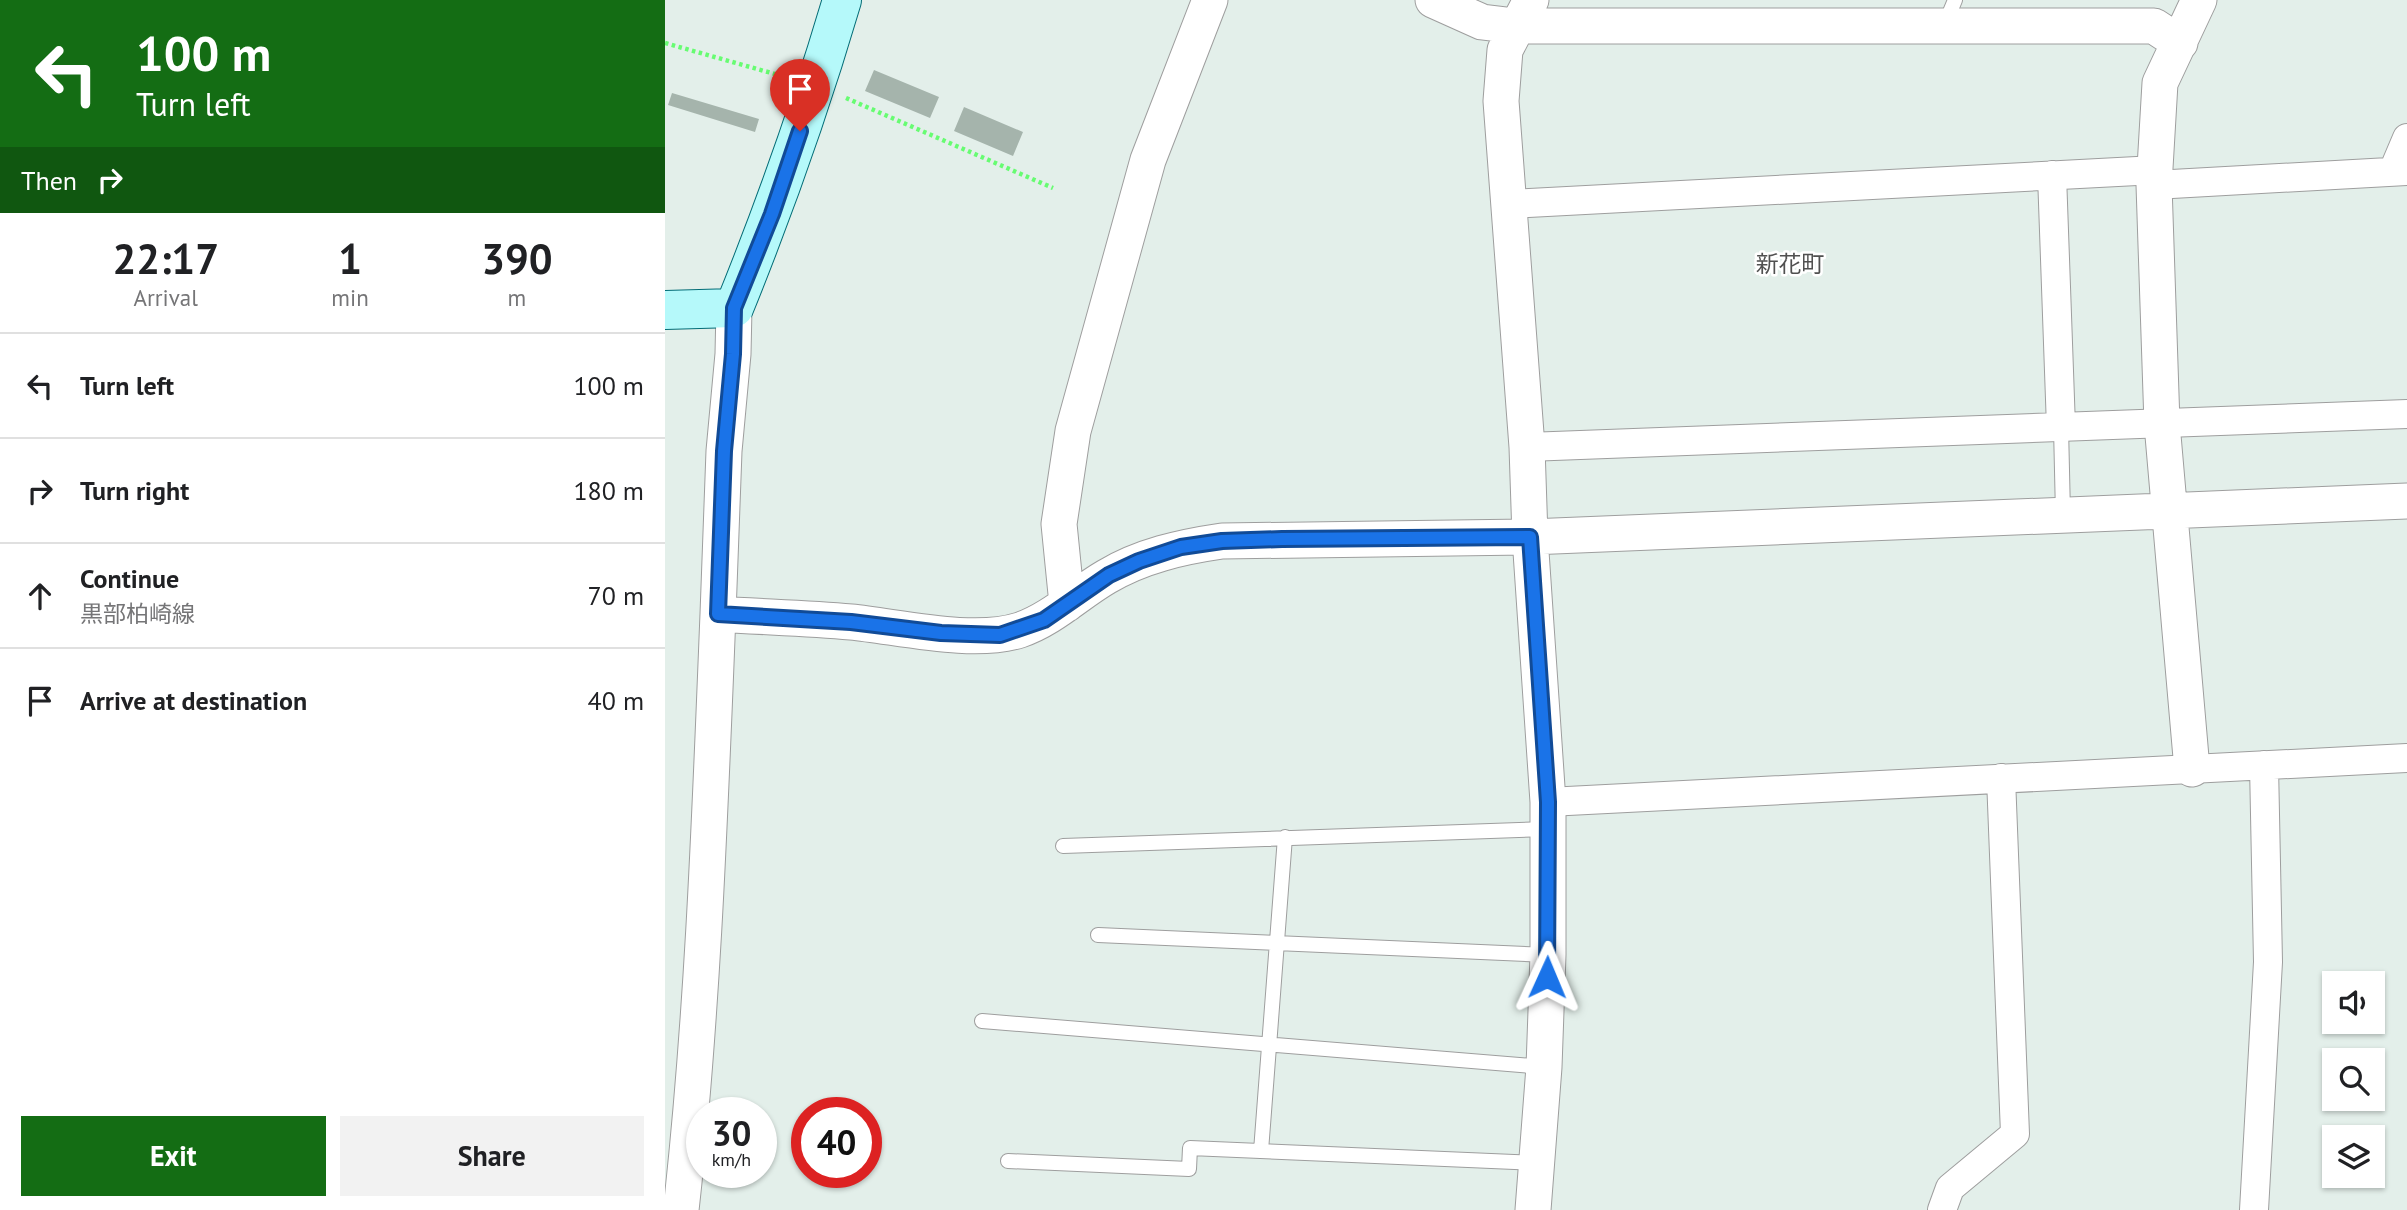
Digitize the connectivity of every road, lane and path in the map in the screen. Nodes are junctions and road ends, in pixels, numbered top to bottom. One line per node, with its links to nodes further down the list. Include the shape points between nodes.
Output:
1 (842, 0): 9 (main road)
2 (1210, 0): 26 (street, via 1148,160 1073,431 1059,524)
3 (1433, 0): 5 (street, via 1482,22)
4 (2199, 0): 8 (street)
5 (1523, 13): 6 (street); 15 (street, via 1505,50 1501,101)
6 (1949, 13): 8 (street, via 2154,26)
7 (665, 43): 9 (path)
8 (2180, 43): 13 (street, via 2160,83)
9 (817, 85): 14 (path); 16 (main road)
10 (2407, 138): 11 (street)
11 (2400, 171): 13 (street)
12 (2052, 175): 13 (street); 15 (street); 20 (street)
13 (2155, 177): 19 (street)
14 (1053, 188)
15 (1509, 204): 21 (street)
16 (734, 308): 17 (main road); 27 (street)
17 (665, 310)
18 (2407, 414): 19 (street)
19 (2162, 424): 20 (street); 23 (street)
20 (2061, 427): 21 (street); 24 (lane)
21 (1527, 447): 25 (street)
22 (2407, 501): 23 (street)
23 (2168, 511): 24 (street); 30 (street)
24 (2063, 515): 25 (street)
25 (1530, 537): 26 (street, via 1222,541 1181,547 1139,561); 32 (street)
26 (1067, 604): 27 (street, via 1044,620 1000,635)
27 (718, 614): 44 (street, via 693,1099)
28 (2407, 758): 29 (street)
29 (2264, 765): 30 (street); 47 (street, via 2268,962)
30 (2192, 769): 31 (street)
31 (2001, 778): 32 (street); 46 (street, via 2015,1134 1950,1188)
32 (1548, 816): 33 (lane); 37 (street)
33 (1285, 837): 34 (lane); 36 (lane)
34 (1063, 846)
35 (1098, 934): 36 (lane)
36 (1277, 943): 37 (lane); 39 (lane)
37 (1548, 955): 40 (street)
38 (982, 1021): 39 (lane)
39 (1269, 1045): 40 (lane); 41 (lane)
40 (1544, 1067): 43 (street)
41 (1261, 1151): 42 (lane, via 1190,1148 1189,1169); 43 (lane)
42 (1008, 1161)
43 (1537, 1163): 45 (street)
44 (681, 1210)
45 (1533, 1210)
46 (1943, 1210)
47 (2254, 1210)

